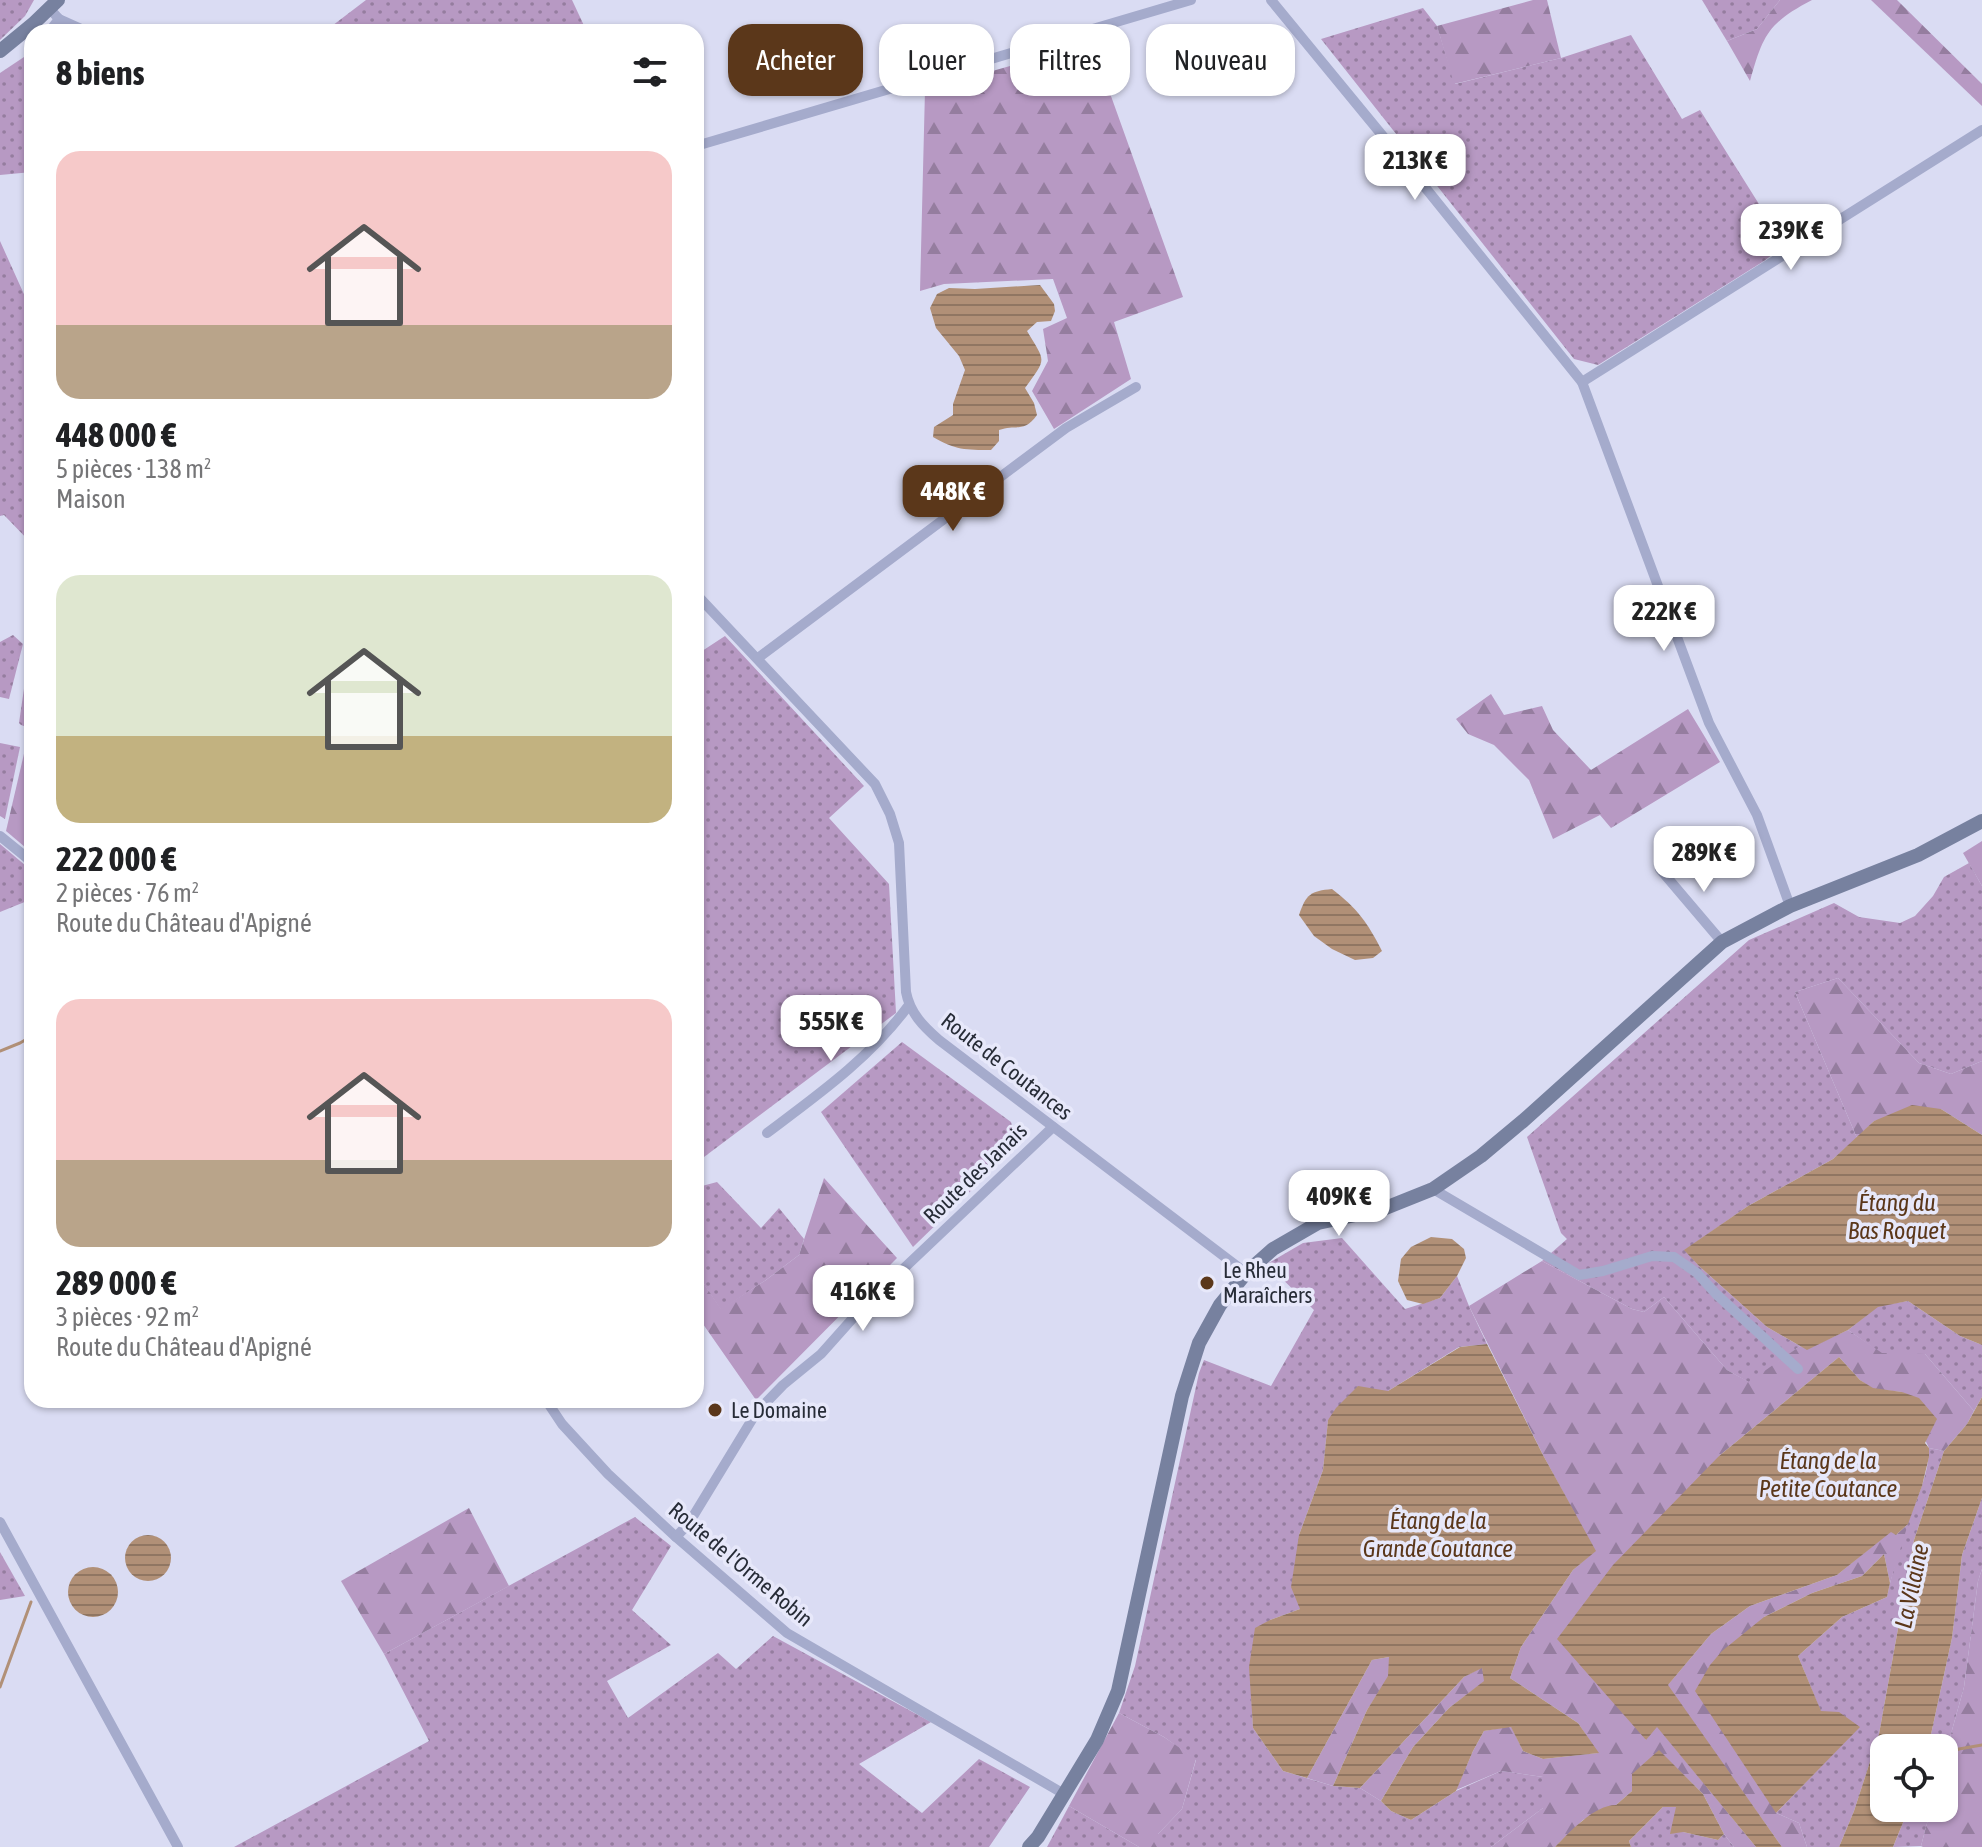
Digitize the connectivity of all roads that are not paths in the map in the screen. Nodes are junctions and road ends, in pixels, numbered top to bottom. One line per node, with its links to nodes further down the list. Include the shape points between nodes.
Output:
1 (1191, 0): 9 (street)
2 (1271, 0): 10 (street)
3 (56, 10): 4 (street); 5 (street)
4 (37, 24)
5 (76, 24)
6 (24, 33): 7 (street)
7 (0, 51)
8 (1982, 130): 10 (street)
9 (704, 144)
10 (1582, 382): 18 (street, via 1709,723 1757,815)
11 (1136, 387): 13 (street, via 1066,428)
12 (704, 602): 13 (street)
13 (758, 658): 20 (street, via 875,784 890,814 899,843)
14 (1982, 821): 18 (street, via 1918,855)
15 (0, 836): 16 (street)
16 (24, 856)
17 (1660, 869): 19 (street)
18 (1790, 906): 19 (street)
19 (1722, 942): 23 (street, via 1523,1121)
20 (909, 1005): 21 (street, Route de Coutances, via 921,1025); 22 (street, via 870,1052)
21 (1053, 1127): 24 (street, Route de Coutances); 28 (street, Route des Janais, via 756,1413)
22 (767, 1133)
23 (1433, 1189): 24 (street, via 1383,1209 1318,1223 1273,1249); 25 (street, via 1579,1275 1652,1256 1674,1257)
24 (1246, 1273): 29 (street, via 1199,1343 1182,1396 1118,1691 1097,1740)
25 (1798, 1369)
26 (551, 1408): 28 (street, Route de l'Orme Robin, via 608,1474)
27 (0, 1522): 30 (street)
28 (676, 1537): 29 (street, Route de l'Orme Robin, via 787,1633)
29 (1064, 1794): 31 (street)
30 (178, 1847)
31 (1029, 1847)

